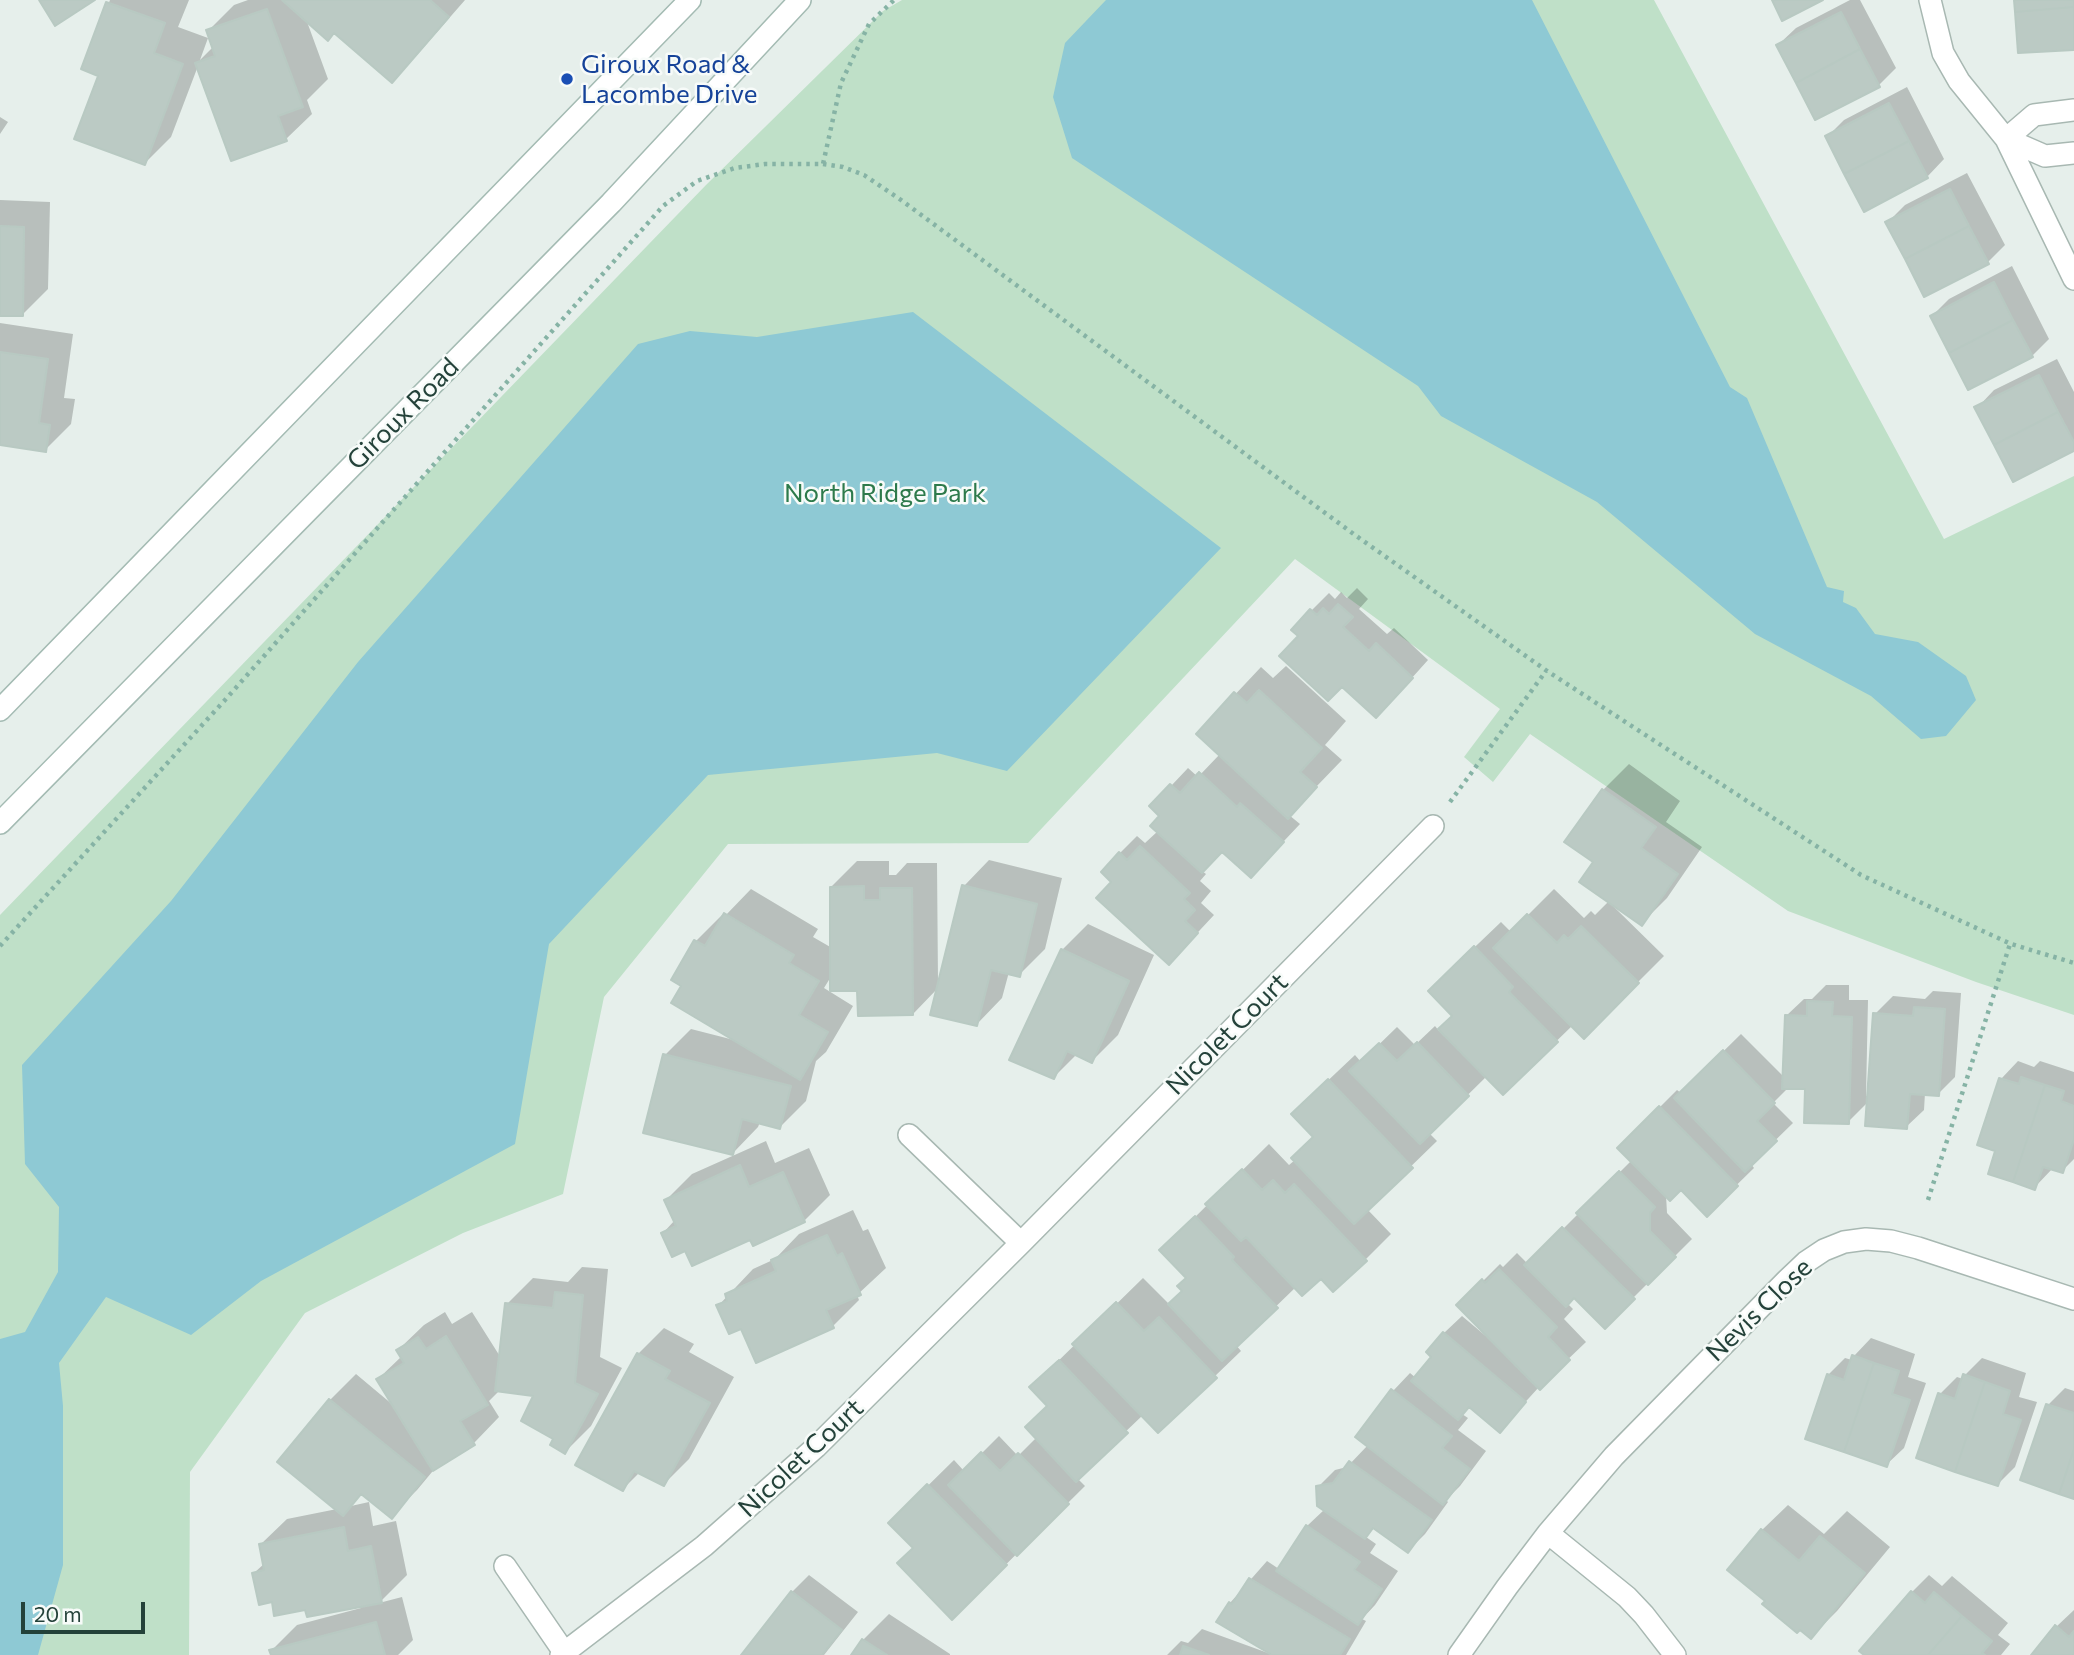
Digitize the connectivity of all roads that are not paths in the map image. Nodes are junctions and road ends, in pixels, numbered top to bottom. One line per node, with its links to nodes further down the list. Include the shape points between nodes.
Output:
1 (690, 0): 8 (street)
2 (800, 0): 9 (street, Giroux Road, via 602,213)
3 (1930, 0): 5 (street, via 1942,53)
4 (2074, 110): 5 (street, via 2034,115)
5 (2006, 139): 6 (street, via 2045,156); 7 (street)
6 (2074, 153)
7 (2074, 279)
8 (0, 710)
9 (0, 823)
10 (1433, 826): 12 (street, Nicolet Court)
11 (909, 1135): 12 (street)
12 (1021, 1243): 16 (street, Nicolet Court, via 761,1497)
13 (2074, 1299): 14 (street, Nevis Close, via 1891,1241 1844,1241 1806,1262 1787,1280 1614,1456)
14 (1548, 1533): 17 (street, Nevis Close); 18 (street, via 1627,1597)
15 (505, 1566): 16 (street, Nicolet Court)
16 (564, 1654)
17 (1459, 1655)
18 (1675, 1655)

